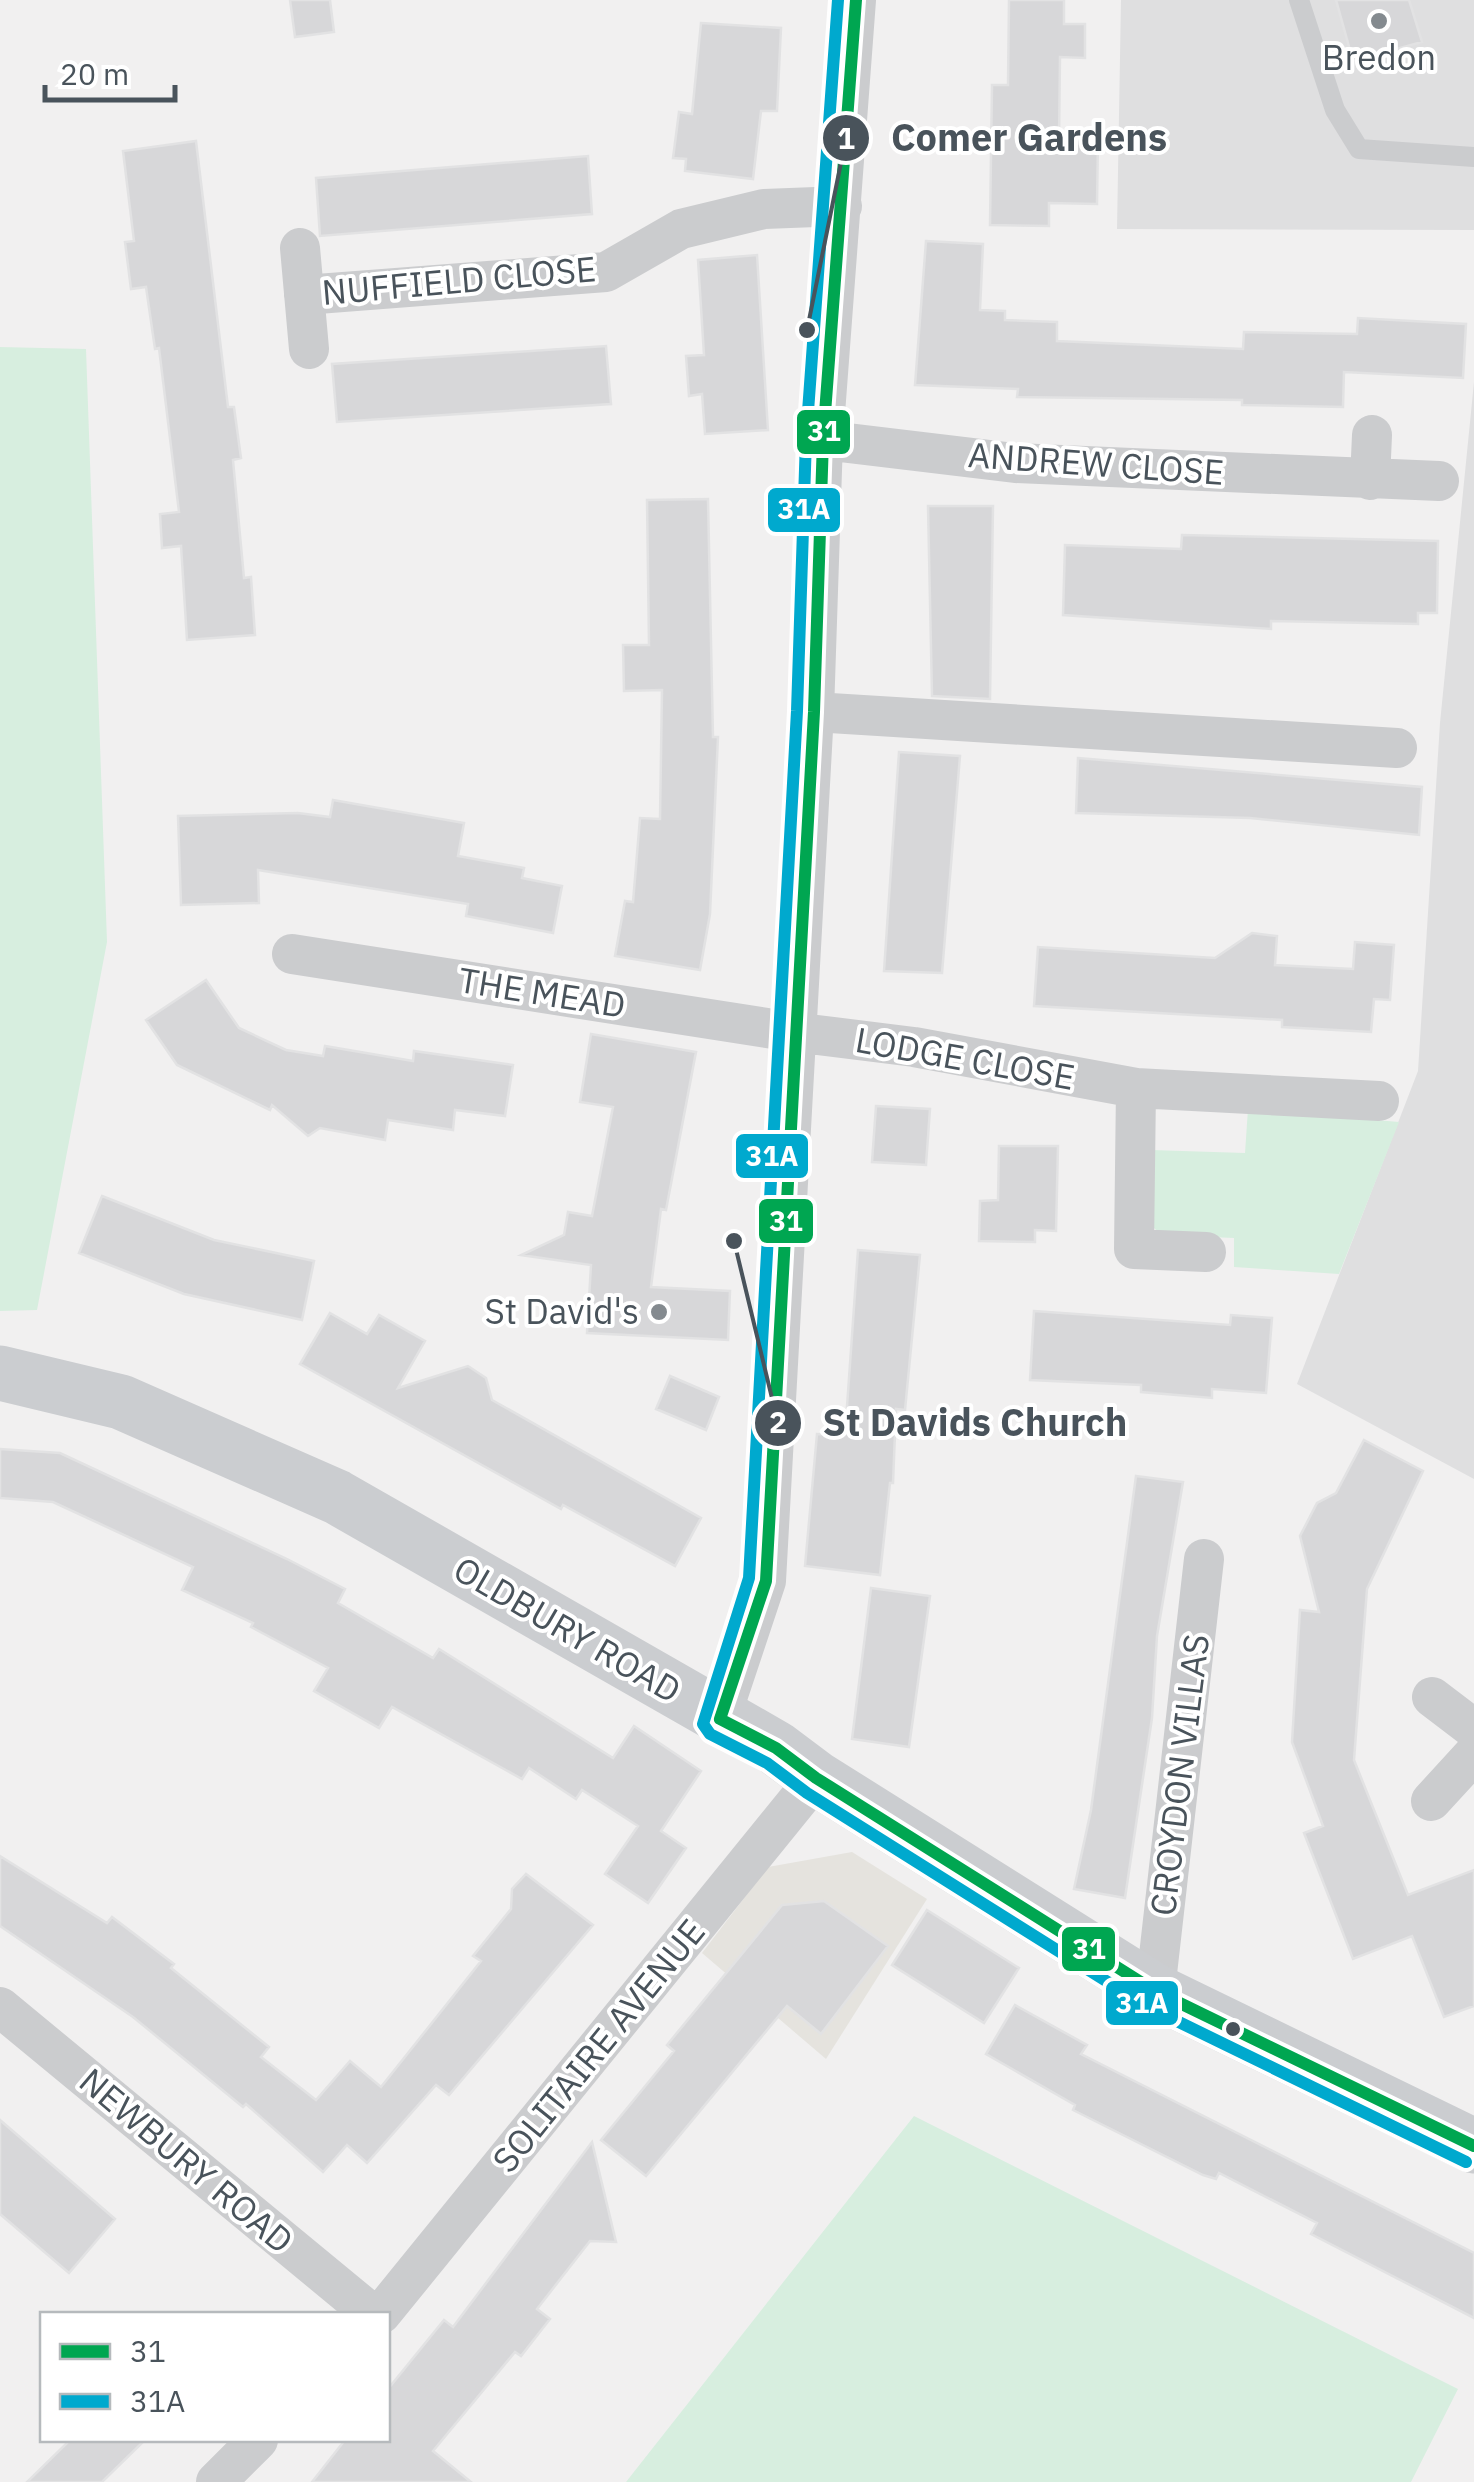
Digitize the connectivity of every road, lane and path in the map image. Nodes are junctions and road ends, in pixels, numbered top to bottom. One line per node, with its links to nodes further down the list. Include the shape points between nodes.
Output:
1 (856, 0): 4 (street)
2 (1299, 0): 3 (lane, via 1334,110 1359,149)
3 (1474, 157)
4 (842, 206): 6 (street, NUFFIELD CLOSE, via 764,209 681,230 606,272); 9 (street)
5 (300, 248): 6 (street, NUFFIELD CLOSE)
6 (304, 295): 7 (street, NUFFIELD CLOSE)
7 (310, 349)
8 (1372, 435): 10 (street)
9 (823, 440): 10 (street, ANDREW CLOSE, via 1015,463); 12 (street)
10 (1370, 480): 11 (street, ANDREW CLOSE)
11 (1439, 481)
12 (814, 712): 13 (street); 15 (street)
13 (1397, 748)
14 (292, 954): 15 (street, THE MEAD)
15 (793, 1032): 16 (street, LODGE CLOSE); 22 (street, via 766,1581)
16 (1136, 1088): 17 (street, LODGE CLOSE); 18 (street, via 1134,1249)
17 (1379, 1101)
18 (1206, 1252)
19 (0, 1374): 22 (street, OLDBURY ROAD, via 121,1402 337,1497)
20 (1204, 1559): 27 (street, CROYDON VILLAS)
21 (1432, 1696): 23 (street)
22 (720, 1719): 25 (street, OLDBURY ROAD)
23 (1474, 1730)
24 (1474, 1754): 26 (street)
25 (816, 1778): 27 (street, OLDBURY ROAD); 31 (street, SOLITAIRE AVENUE)
26 (1430, 1801)
27 (1155, 1990): 29 (street, OLDBURY ROAD)
28 (0, 2008): 30 (street, NEWBURY ROAD)
29 (1474, 2146)
30 (370, 2312)
31 (383, 2312)
32 (256, 2442): 33 (street)
33 (216, 2482)

